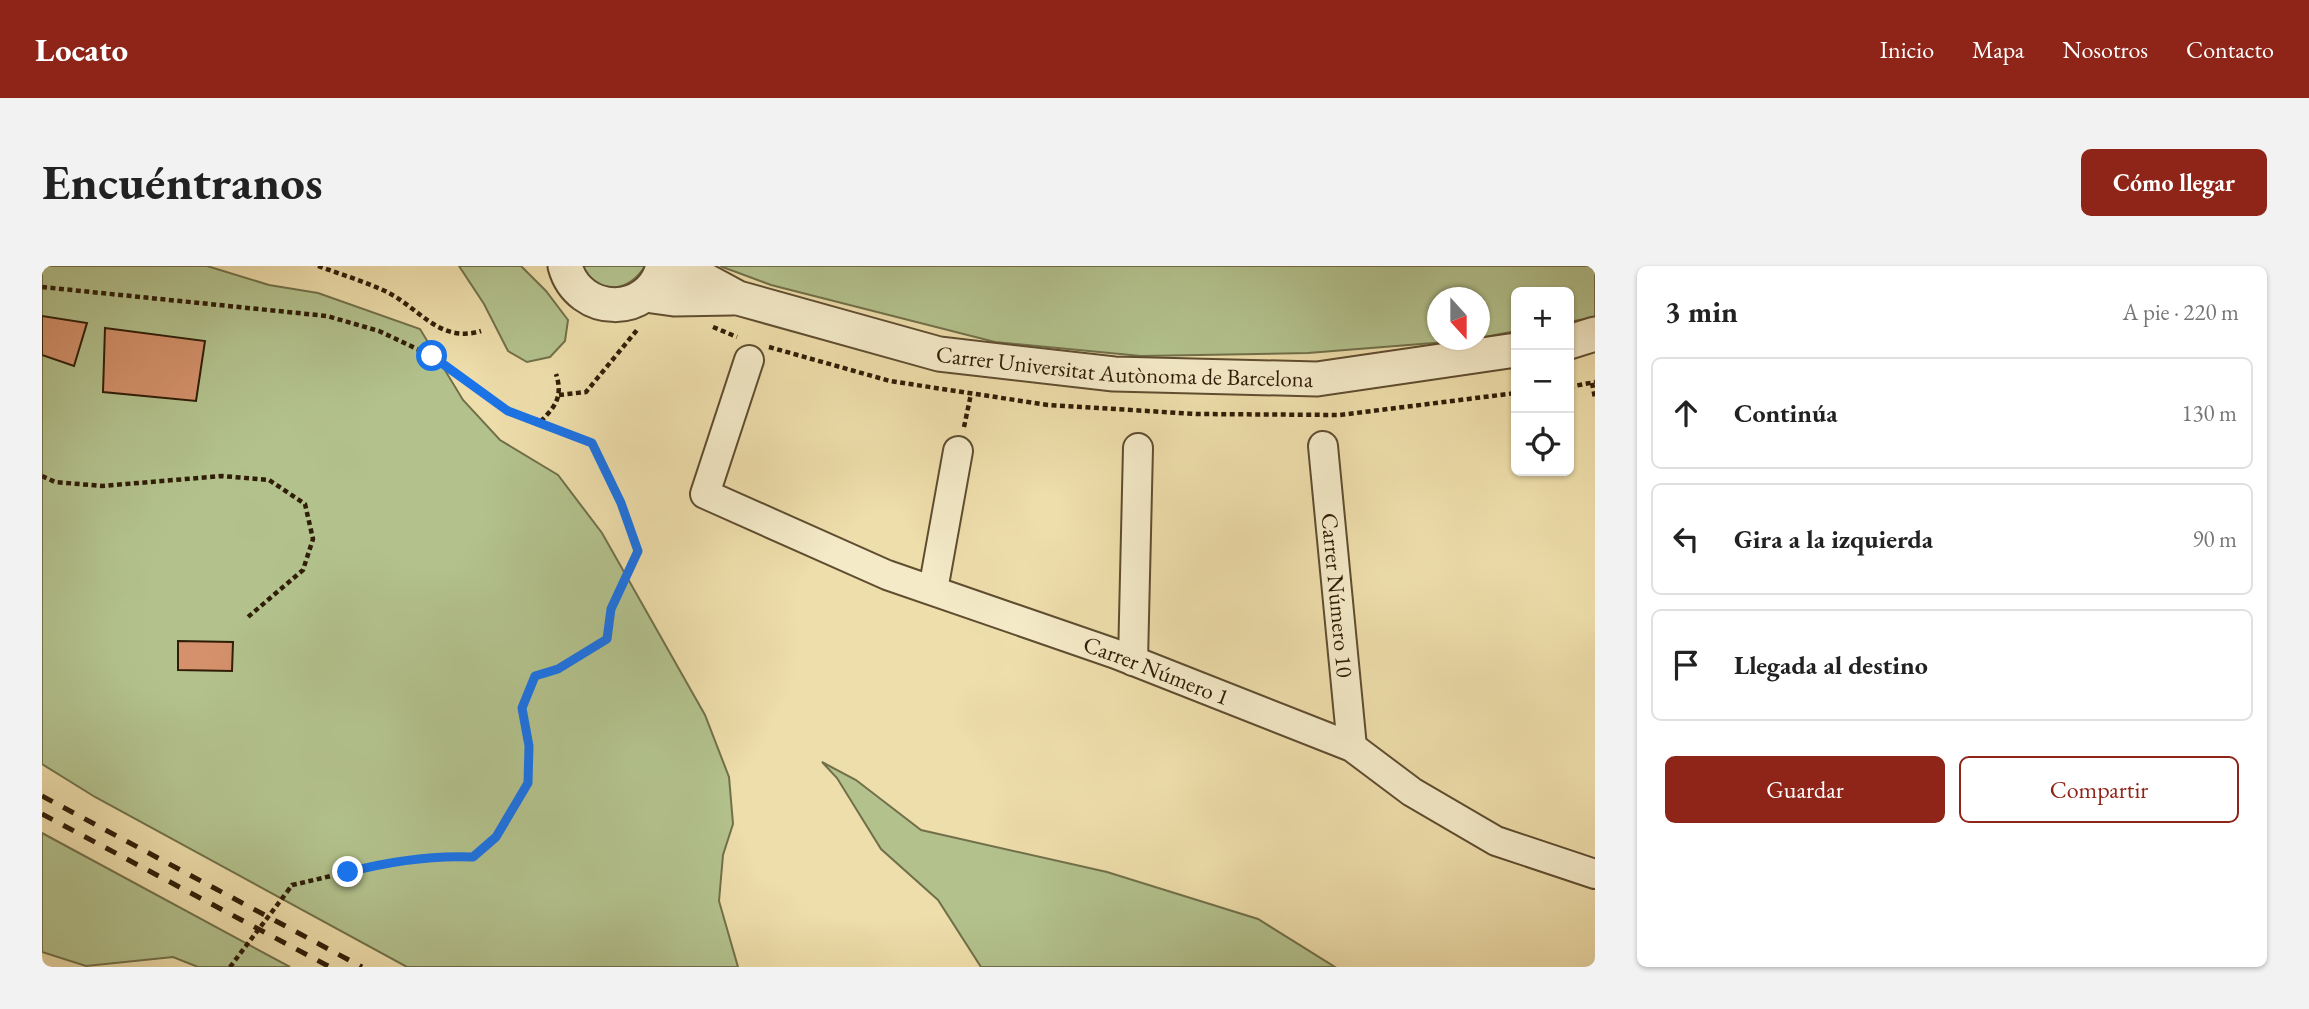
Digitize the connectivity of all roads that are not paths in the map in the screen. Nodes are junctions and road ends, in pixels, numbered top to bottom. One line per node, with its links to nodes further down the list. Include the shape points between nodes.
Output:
1 (663, 266): 5 (street)
2 (679, 266): 4 (street, Carrer Universitat Autònoma de Barcelona)
3 (563, 269): 5 (street, via 579,292 602,304)
4 (738, 298): 5 (street, Carrer Universitat Autònoma de Barcelona, via 674,299); 8 (street, Carrer Universitat Autònoma de Barcelona, via 939,354 1114,374 1317,379)
5 (645, 309)
6 (1595, 334): 7 (street)
7 (1574, 340)
8 (1511, 351)
9 (749, 360): 13 (street, Carrer Número 1, via 705,494 887,575)
10 (1323, 446): 15 (street, Carrer Número 10)
11 (1138, 448): 14 (street)
12 (958, 451): 13 (street)
13 (933, 590): 14 (street, Carrer Número 1)
14 (1133, 661): 15 (street, Carrer Número 1)
15 (1352, 747): 16 (street, Carrer Número 1, via 1412,792 1496,841)
16 (1595, 874)

